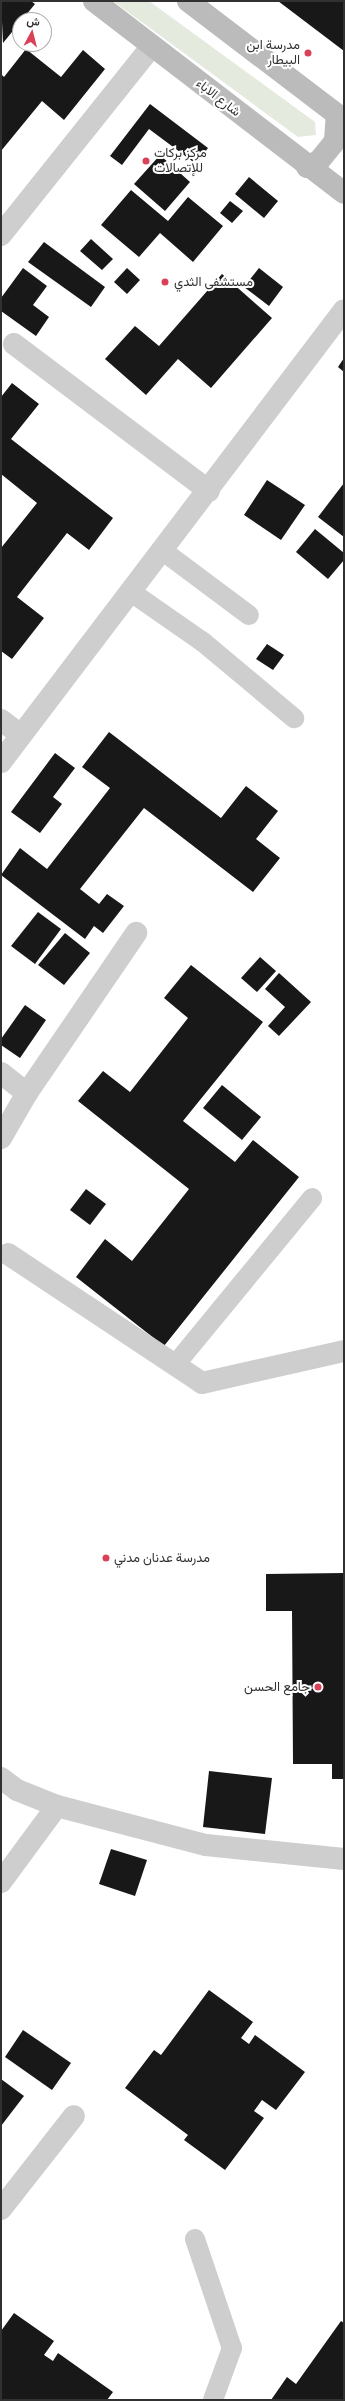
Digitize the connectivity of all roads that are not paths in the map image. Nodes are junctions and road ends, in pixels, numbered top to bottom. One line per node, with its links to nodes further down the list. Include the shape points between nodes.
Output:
1 (94, 1): 3 (main road, شارع الاباء)
2 (188, 1): 4 (main road)
3 (152, 46): 5 (main road, شارع الاباء); 7 (street)
4 (340, 118): 5 (main road, via 336,141 324,157)
5 (307, 167): 6 (main road, شارع الاباء)
6 (344, 193)
7 (8, 215): 8 (street)
8 (1, 235)
9 (344, 310): 11 (street)
10 (14, 344): 11 (street)
11 (209, 491): 12 (street)
12 (163, 551): 13 (street); 14 (lane)
13 (131, 592): 15 (lane, via 203,642); 17 (street)
14 (248, 615)
15 (294, 718)
16 (1, 720): 17 (street)
17 (21, 735): 18 (street)
18 (1, 762)
19 (136, 933): 21 (street)
20 (1, 1073): 21 (street)
21 (28, 1093): 22 (street)
22 (1, 1138)
23 (312, 1198): 26 (lane)
24 (3, 1253): 26 (street)
25 (344, 1351): 26 (street, via 202,1383)
26 (175, 1365)
27 (1, 1778): 28 (street, via 17,1790)
28 (58, 1806): 29 (street, via 206,1845); 30 (street)
29 (344, 1859)
30 (1, 1882)
31 (74, 2116): 32 (street)
32 (1, 2209)
33 (194, 2239): 34 (lane, via 232,2348)
34 (213, 2400)

